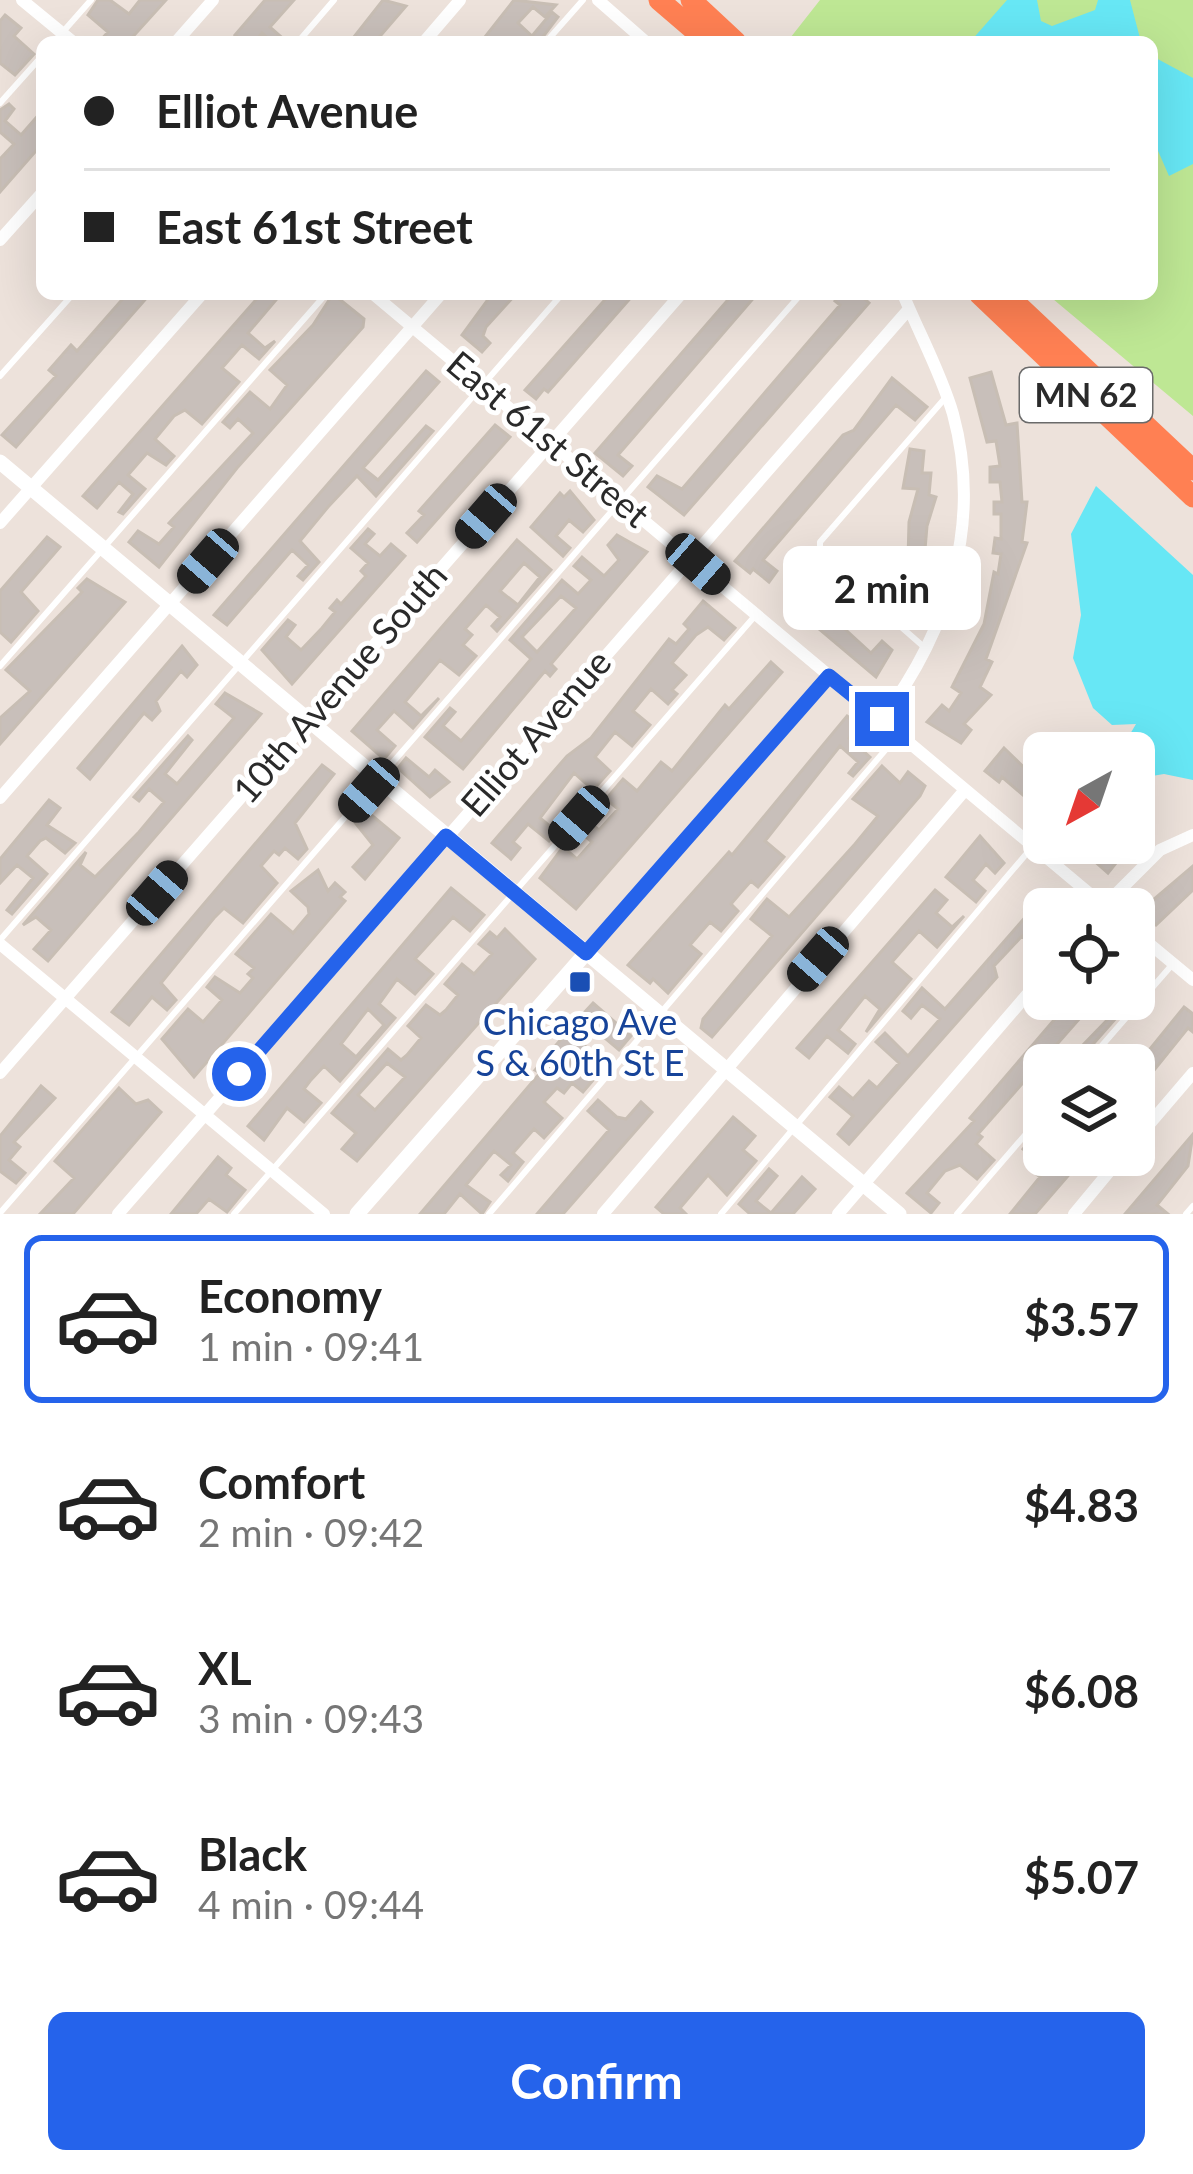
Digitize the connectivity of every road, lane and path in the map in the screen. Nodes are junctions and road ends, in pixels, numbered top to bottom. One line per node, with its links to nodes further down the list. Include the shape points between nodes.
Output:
1 (22, 0): 10 (street)
2 (91, 0): 11 (lane)
3 (213, 0): 12 (street)
4 (334, 0): 13 (lane)
5 (460, 0): 14 (street)
6 (583, 0): 15 (lane)
7 (598, 0): 16 (street)
8 (659, 0): 17 (highway)
9 (691, 0): 18 (highway)
10 (60, 36)
11 (65, 36)
12 (181, 36)
13 (303, 36)
14 (429, 36)
15 (551, 36)
16 (639, 36)
17 (701, 36)
18 (730, 36)
19 (36, 63): 20 (lane)
20 (0, 104)
21 (36, 200): 22 (street)
22 (0, 240)
23 (69, 300): 36 (lane)
24 (197, 300): 42 (street)
25 (321, 300): 46 (lane)
26 (380, 300): 35 (street, East 61st Street)
27 (436, 300): 35 (street)
28 (557, 300): 37 (lane)
29 (676, 300): 39 (street, 10th Avenue South)
30 (796, 300): 44 (lane)
31 (906, 300): 34 (street)
32 (985, 300): 43 (highway, MN 62)
33 (1012, 300): 41 (highway, MN 62)
34 (909, 308): 38 (street); 47 (street, Elliot Avenue)
35 (413, 326): 37 (street, East 61st Street); 48 (street)
36 (0, 376)
37 (482, 386): 39 (street, East 61st Street); 51 (lane)
38 (946, 397): 50 (street, via 960,450 962,532); 50 (lane, via 820,542 820,556)
39 (551, 441): 44 (street, East 61st Street); 55 (street, 10th Avenue South)
40 (0, 462): 42 (street)
41 (1193, 470)
42 (30, 488): 45 (street); 46 (street)
43 (1193, 497)
44 (621, 500): 47 (street, East 61st Street); 57 (lane)
45 (0, 523)
46 (102, 548): 48 (street); 52 (lane)
47 (689, 557): 49 (street, East 61st Street); 61 (street, Elliot Avenue)
48 (170, 604): 51 (street); 59 (street)
49 (756, 614): 53 (street, East 61st Street); 67 (lane)
50 (928, 650): 54 (street)
51 (240, 663): 55 (street); 68 (lane)
52 (0, 666)
53 (829, 676): 54 (street, East 61st Street); 70 (street)
54 (882, 719): 56 (street, East 61st Street)
55 (308, 720): 57 (street); 73 (street, 10th Avenue South)
56 (899, 734): 58 (street, East 61st Street); 75 (lane)
57 (379, 780): 61 (street); 77 (lane)
58 (965, 790): 62 (street, East 61st Street); 78 (street)
59 (0, 798)
60 (1193, 835): 66 (street, via 1160,850)
61 (446, 836): 67 (street); 81 (street, Elliot Avenue)
62 (1023, 838)
63 (1023, 858): 83 (lane)
64 (1054, 864): 65 (street, East 61st Street)
65 (1081, 888)
66 (1123, 888)
67 (514, 892): 70 (street); 85 (lane)
68 (0, 942): 73 (street)
69 (1155, 948): 71 (street)
70 (586, 953): 75 (street); 93 (street)
71 (1173, 963): 72 (street); 76 (lane)
72 (1193, 980)
73 (65, 998): 77 (street); 79 (street, 10th Avenue South)
74 (1023, 999): 87 (street)
75 (657, 1012): 78 (street); 94 (lane)
76 (1103, 1044)
77 (136, 1058): 81 (street); 89 (lane)
78 (724, 1068): 83 (street); 95 (street)
79 (0, 1073)
80 (1193, 1073): 82 (street)
81 (204, 1114): 85 (street); 90 (street, Elliot Avenue)
82 (1155, 1117)
83 (794, 1126): 87 (street); 96 (lane)
84 (1023, 1137): 99 (lane)
85 (271, 1170): 91 (lane); 92 (street)
86 (1106, 1176): 100 (street)
87 (863, 1184): 97 (street); 98 (street)
88 (1193, 1206): 101 (lane)
89 (0, 1213)
90 (118, 1214)
91 (233, 1214)
92 (324, 1214)
93 (357, 1214)
94 (489, 1214)
95 (603, 1214)
96 (721, 1214)
97 (838, 1214)
98 (898, 1214)
99 (957, 1214)
100 (1074, 1214)
101 (1186, 1214)

